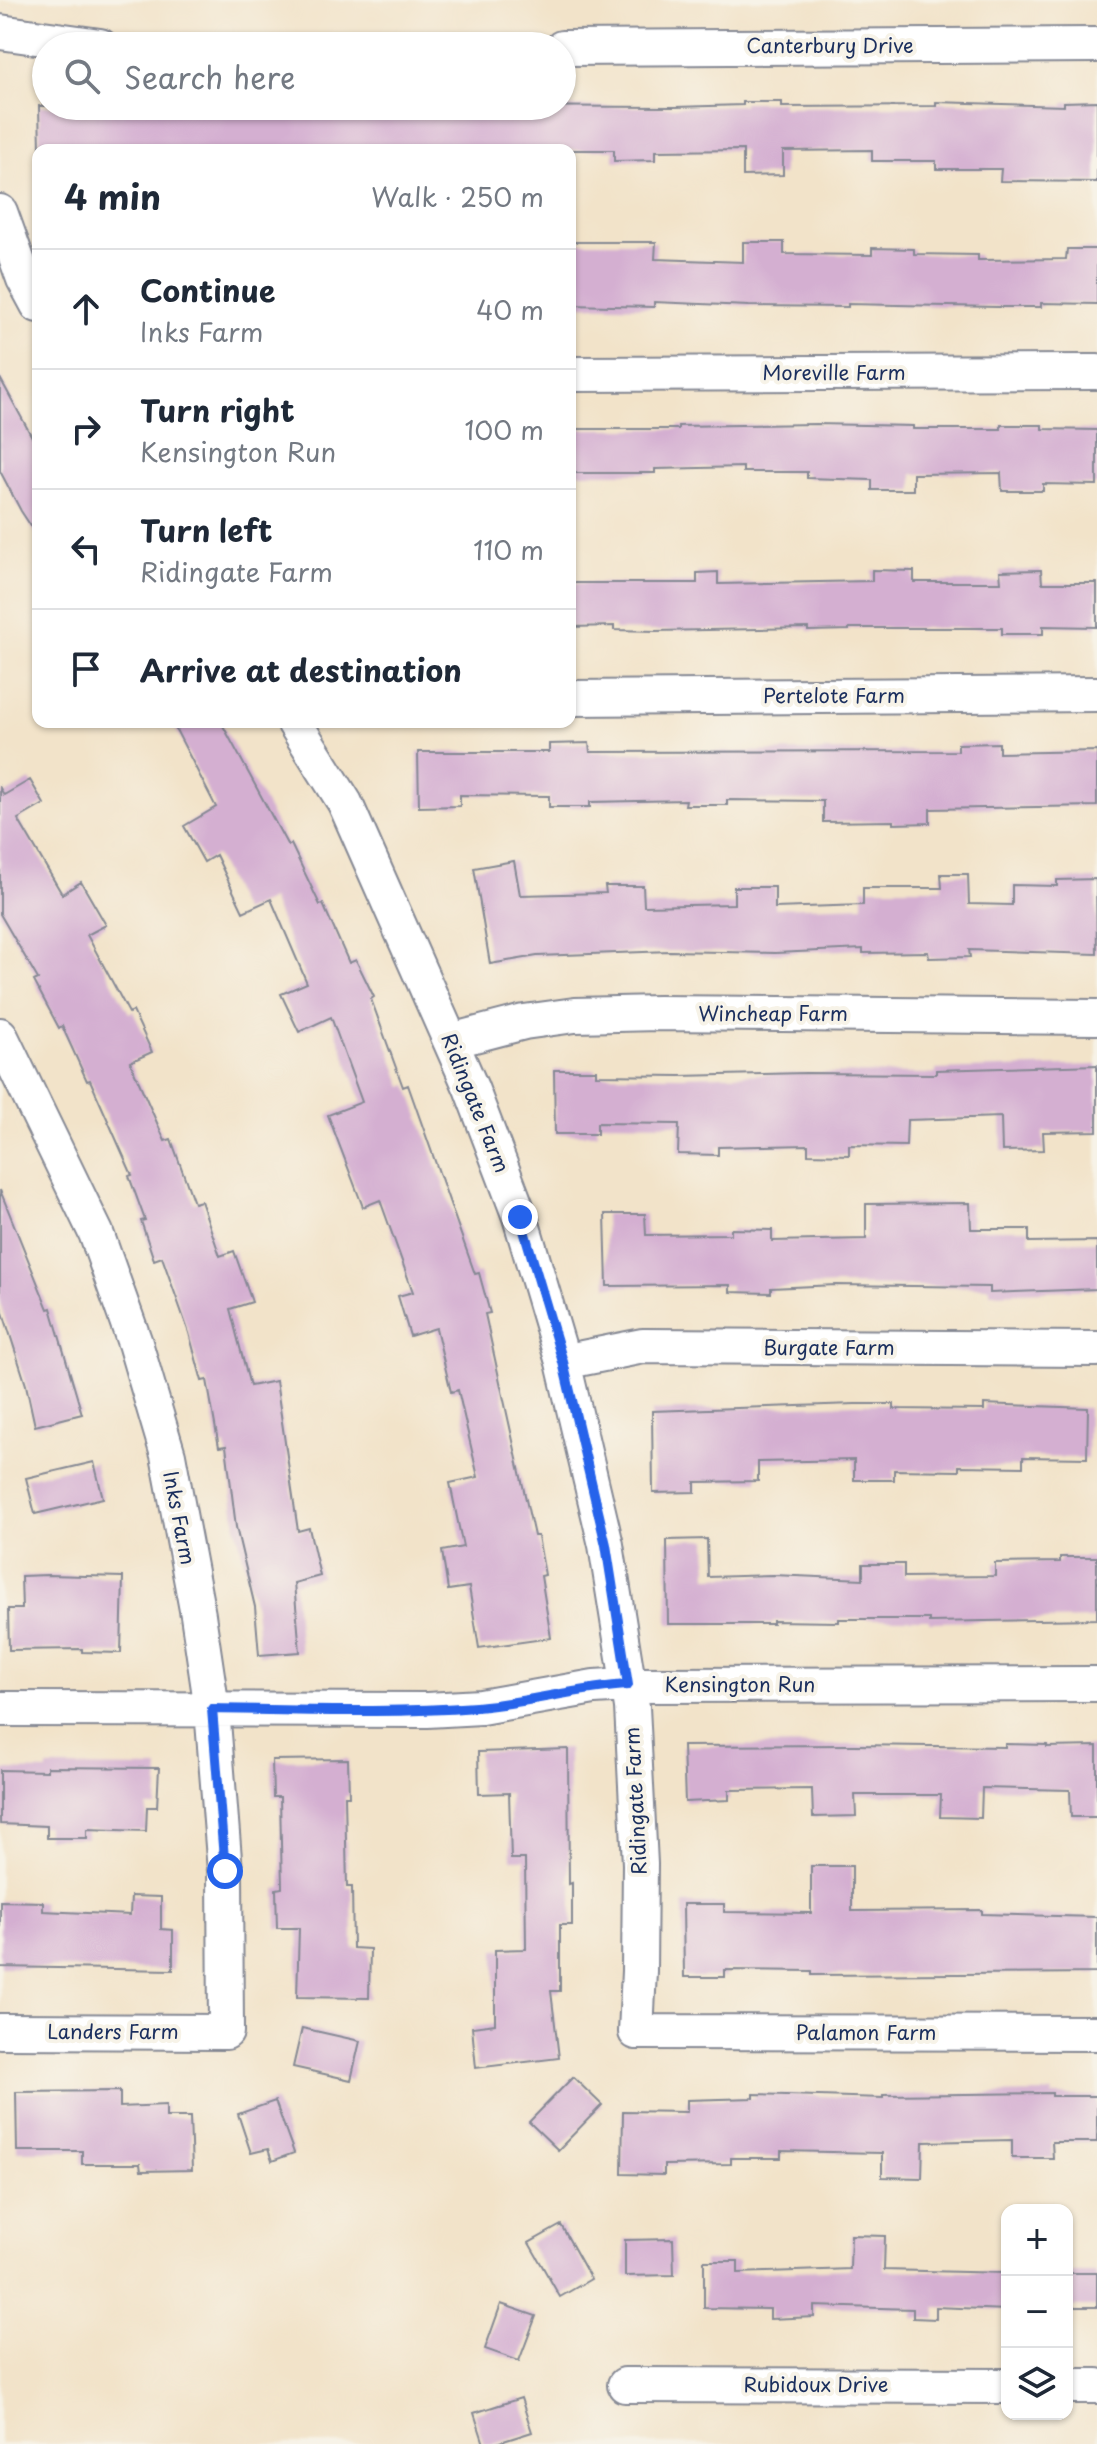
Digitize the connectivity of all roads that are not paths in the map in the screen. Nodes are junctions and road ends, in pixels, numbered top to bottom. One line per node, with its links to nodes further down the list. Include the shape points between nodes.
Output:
1 (0, 32): 2 (street)
2 (32, 36)
3 (1097, 45): 4 (street, Canterbury Drive)
4 (576, 48)
5 (0, 212): 6 (street)
6 (32, 294)
7 (1097, 372): 8 (street, Moreville Farm)
8 (576, 374)
9 (1097, 694): 10 (street, Pertelote Farm)
10 (576, 698)
11 (298, 728): 14 (street, Ridingate Farm, via 345,803)
12 (1097, 1017): 14 (street, Wincheap Farm, via 575,1015)
13 (0, 1035): 20 (street, Inks Farm, via 96,1233 135,1343 168,1455)
14 (451, 1041): 16 (street, Ridingate Farm, via 520,1217)
15 (1097, 1349): 16 (street, Burgate Farm, via 643,1346)
16 (563, 1362): 18 (street, Ridingate Farm, via 606,1545)
17 (1097, 1684): 18 (street, Kensington Run)
18 (628, 1685): 20 (street, Kensington Run, via 481,1707); 23 (street, Ridingate Farm, via 640,1864)
19 (0, 1709): 20 (street, Kensington Run)
20 (212, 1709): 22 (street, Inks Farm, via 225,1871)
21 (0, 2031): 22 (street, Landers Farm)
22 (226, 2032)
23 (636, 2032): 24 (street, Palamon Farm)
24 (1097, 2033)
25 (625, 2385): 26 (street, Rubidoux Drive)
26 (1001, 2386)
27 (1073, 2386): 28 (street)
28 (1097, 2386)

